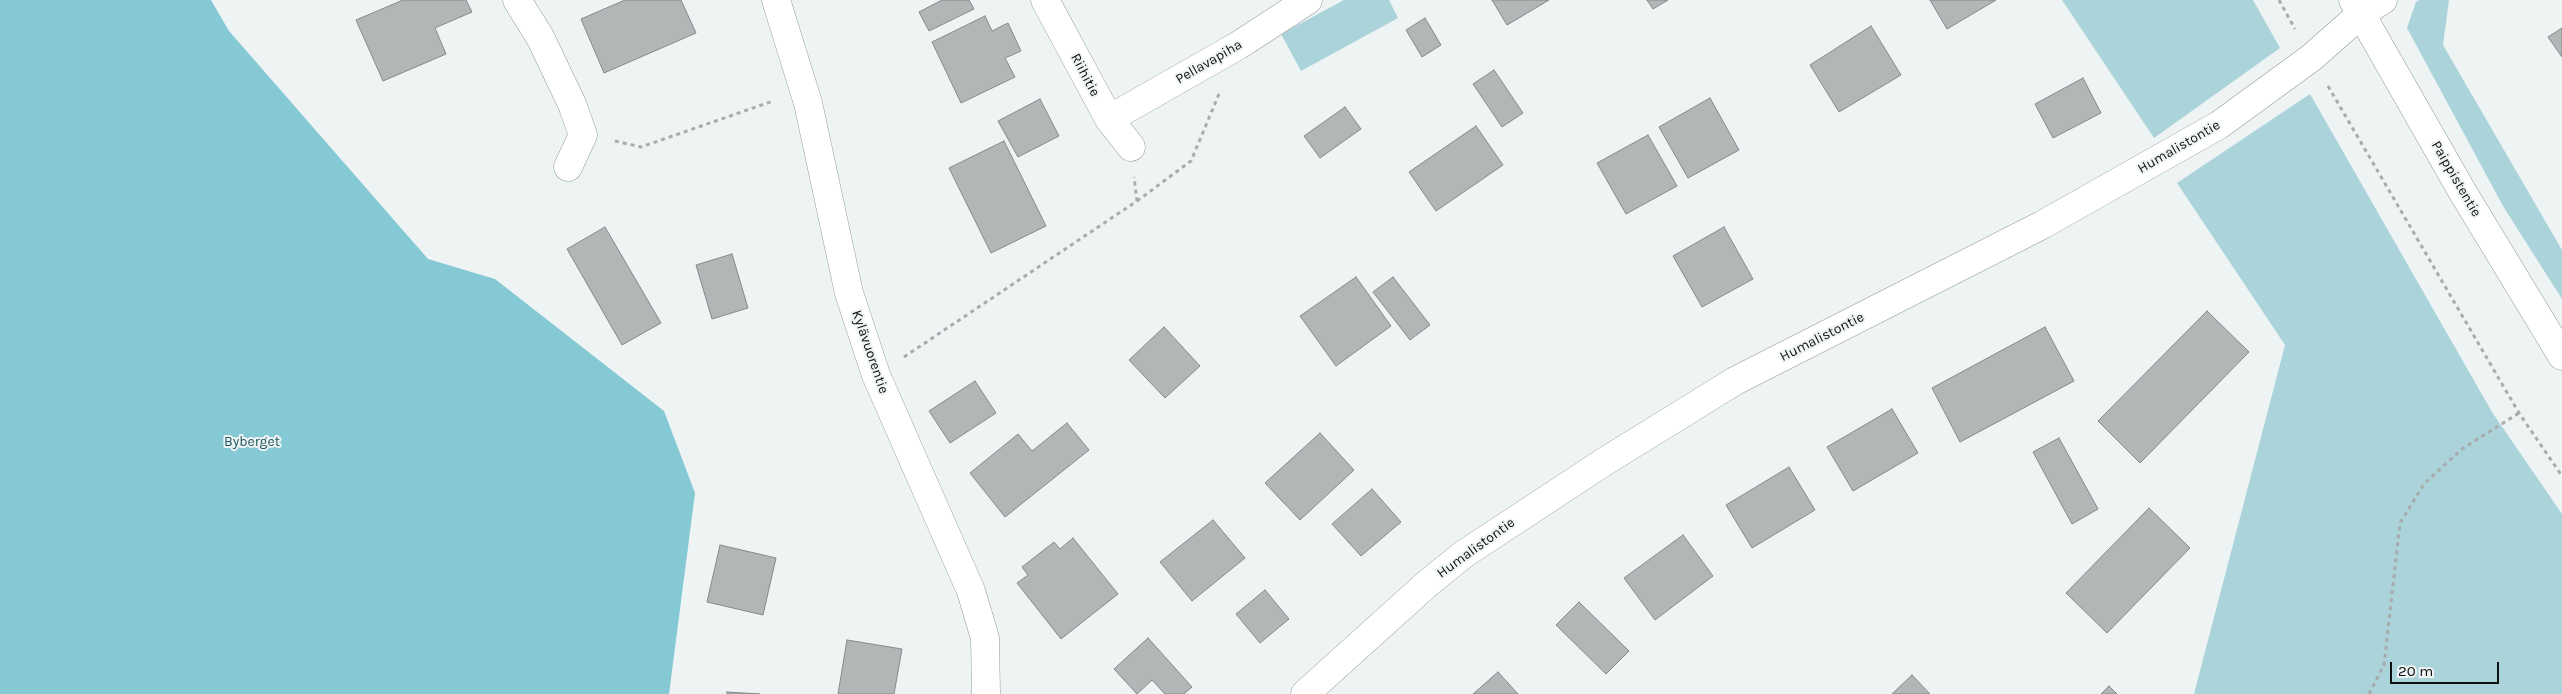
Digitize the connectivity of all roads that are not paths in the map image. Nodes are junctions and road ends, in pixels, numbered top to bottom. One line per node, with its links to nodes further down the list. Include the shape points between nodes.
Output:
1 (517, 0): 8 (street, via 540,37 583,134)
2 (776, 0): 10 (street, Kylävuorentie, via 804,89 849,293 876,375 971,591 985,638)
3 (1045, 0): 6 (street, Riihitie)
4 (1308, 0): 6 (street, Pellavapiha, via 1239,45)
5 (2366, 5): 9 (street, Paippistentie, via 2462,191); 11 (street, Humalistontie, via 2311,58 2219,126 2042,225 1735,381 1604,462 1464,554)
6 (1109, 119): 7 (street, Riihitie)
7 (1131, 147)
8 (568, 167)
9 (2562, 356)
10 (986, 694)
11 (1305, 694)

